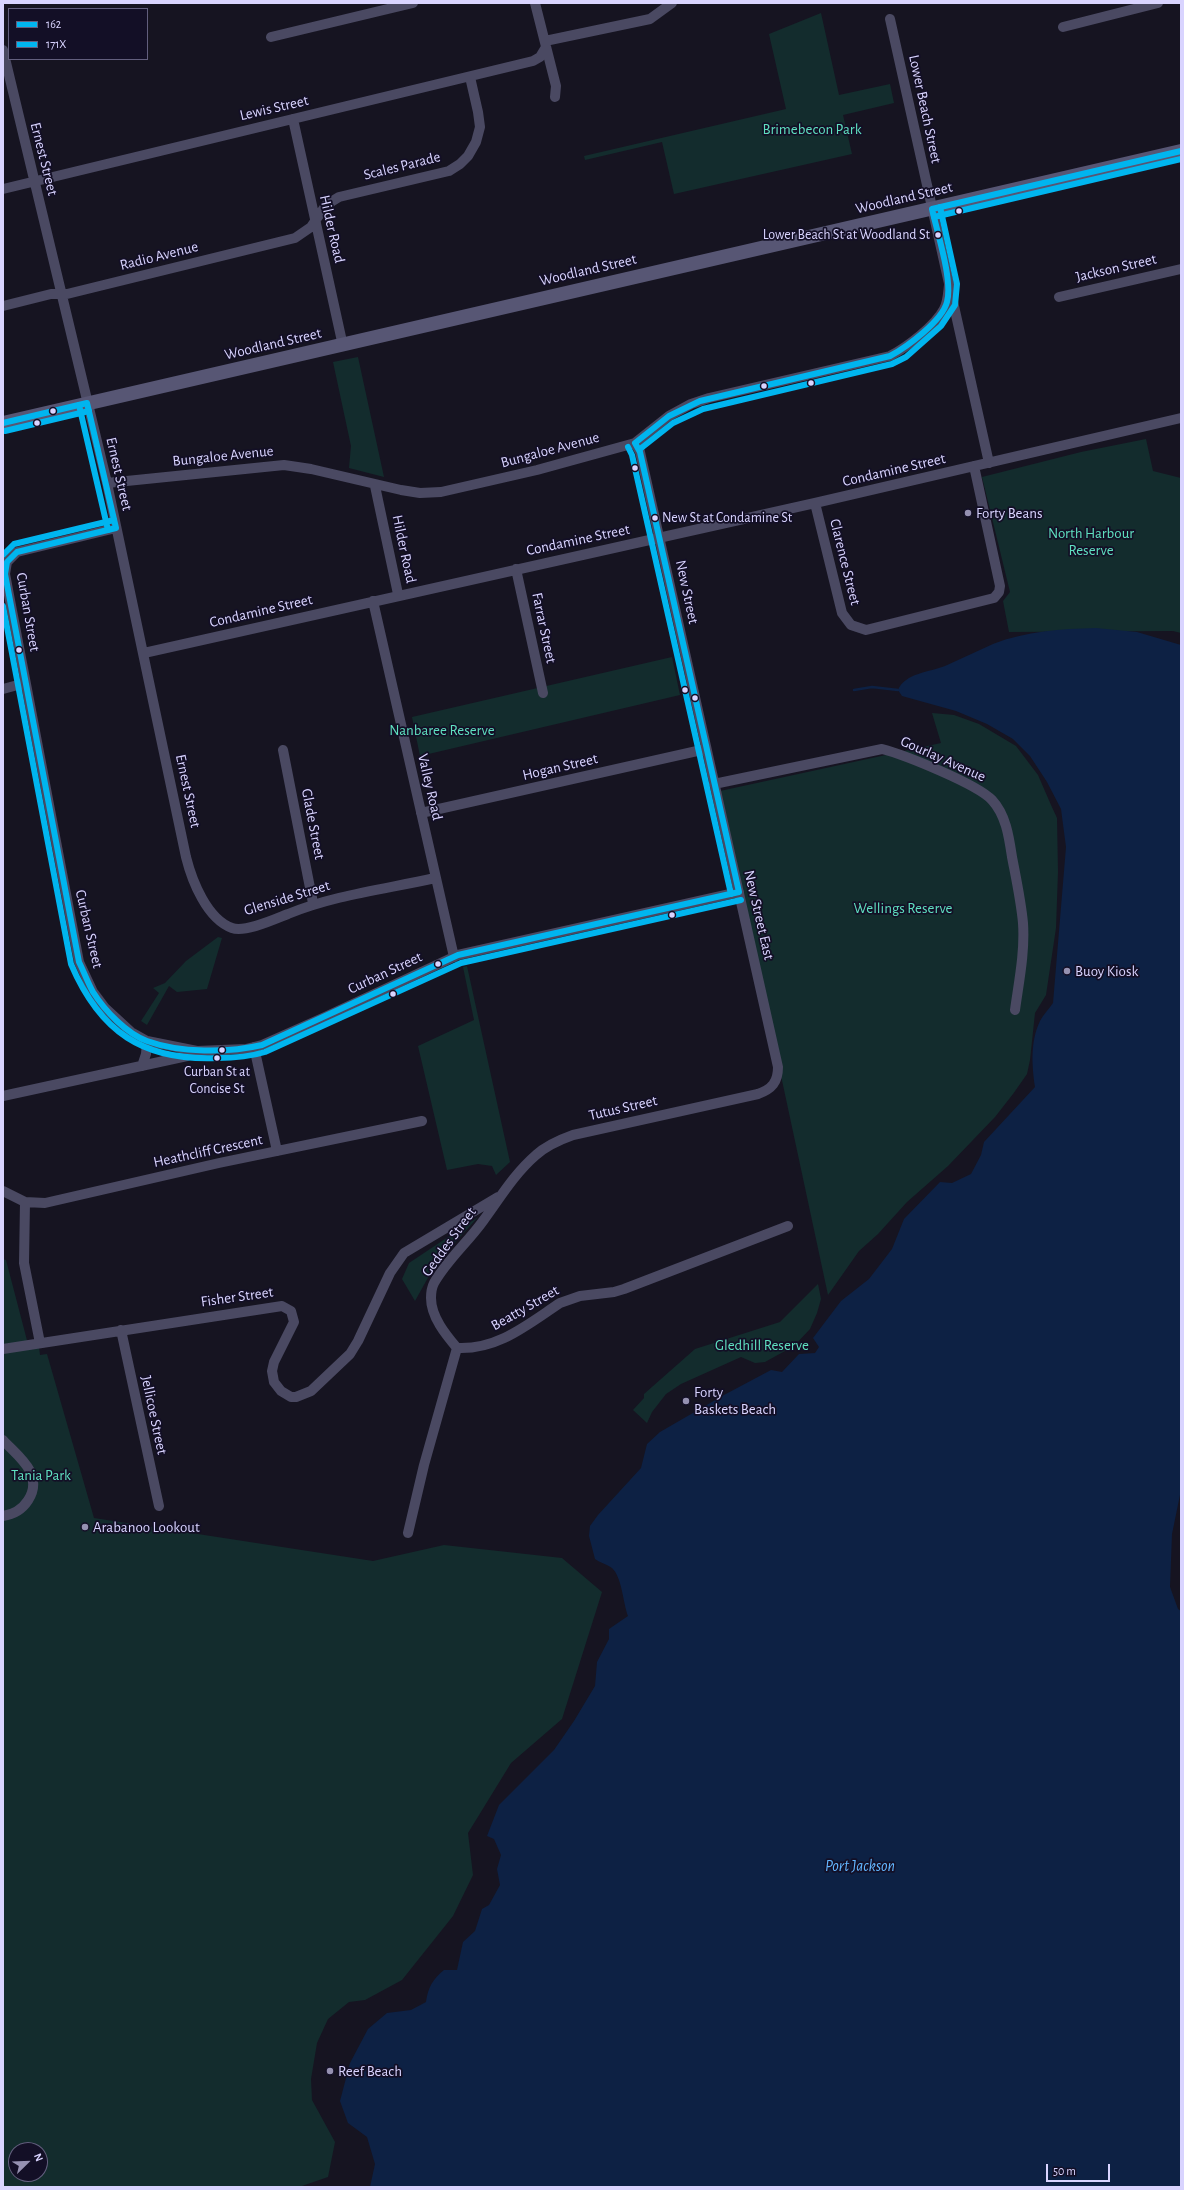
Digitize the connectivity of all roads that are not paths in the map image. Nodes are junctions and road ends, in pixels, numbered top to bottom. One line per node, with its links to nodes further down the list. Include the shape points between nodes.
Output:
1 (413, 3): 7 (street)
2 (535, 3): 8 (street)
3 (672, 3): 8 (street, via 650,19)
4 (1158, 3): 6 (street)
5 (890, 19): 16 (street, Lower Beach Street)
6 (1063, 27)
7 (271, 37)
8 (545, 44): 10 (street, Lewis Street, via 540,57 533,61); 11 (street, via 556,86)
9 (3, 50): 14 (street, Ernest Street)
10 (470, 77): 12 (street, Lewis Street); 17 (street, Scales Parade, via 480,128 468,156 449,171 339,197 326,205)
11 (555, 97)
12 (293, 119): 14 (street, Lewis Street); 17 (street, Hilder Road)
13 (1181, 151): 16 (street, Woodland Street)
14 (34, 181): 15 (street, Lewis Street); 20 (street, Ernest Street)
15 (3, 189)
16 (932, 209): 19 (street, Lower Beach Street); 23 (street, Woodland Street)
17 (315, 221): 20 (street, Radio Avenue, via 305,233 295,238); 23 (street, Hilder Road)
18 (1181, 269): 21 (street, Jackson Street)
19 (949, 285): 27 (street, Bungaloe Avenue, via 947,303 941,314 901,350 890,356 700,401 669,416); 28 (street, Lower Beach Street)
20 (61, 294): 22 (street, Radio Avenue, via 51,294); 24 (street, Ernest Street)
21 (1059, 297)
22 (3, 306)
23 (343, 346): 24 (street, Woodland Street)
24 (87, 403): 26 (street, Woodland Street); 30 (street, Ernest Street)
25 (1181, 418): 28 (street, Condamine Street)
26 (3, 423)
27 (635, 443): 31 (street, Bungaloe Avenue, via 537,470 441,492 420,493); 34 (street, New Street, via 640,452)
28 (989, 463): 29 (street, Condamine Street)
29 (974, 466): 32 (street, Condamine Street); 32 (street, Clarence Street, via 1000,586 999,592 994,598 866,630 851,625 842,613)
30 (107, 483): 31 (street, Bungaloe Avenue, via 284,464); 33 (street, Ernest Street)
31 (375, 486): 36 (street, Hilder Road)
32 (815, 503): 34 (street, Condamine Street)
33 (116, 528): 38 (street, Ernest Street); 39 (street, Curban Street, via 22,551 13,555 7,562 6,580)
34 (660, 537): 35 (street, Condamine Street); 42 (street, New Street)
35 (516, 569): 36 (street, Condamine Street); 41 (street, Farrar Street)
36 (398, 594): 37 (street, Condamine Street)
37 (373, 601): 38 (street, Condamine Street); 45 (street, Valley Road)
38 (144, 652): 48 (street, Ernest Street, via 186,857 191,877)
39 (25, 683): 40 (street); 52 (street, Curban Street, via 79,962 93,992 105,1008 131,1032)
40 (3, 689)
41 (543, 693)
42 (706, 749): 44 (street, New Street East); 45 (street, Hogan Street)
43 (283, 750): 49 (street, Glade Street)
44 (714, 784): 47 (street, New Street East); 51 (street, Gourlay Avenue, via 882,749 898,753 960,780 992,800 1003,816 1008,833 1023,924 1021,968)
45 (421, 814): 46 (street, Valley Road)
46 (435, 878): 49 (street, Glenside Street); 50 (street, Valley Road)
47 (739, 892): 50 (street, Curban Street); 56 (street, New Street East, via 778,1067 777,1078)
48 (205, 903): 49 (street, Glenside Street, via 221,921 234,929 265,923)
49 (314, 903)
50 (454, 957): 53 (street, Curban Street)
51 (1014, 1010)
52 (147, 1041): 54 (street, Curban Street); 55 (street)
53 (254, 1047): 54 (street, Curban Street); 59 (street)
54 (197, 1051): 55 (street, via 187,1056)
55 (142, 1066): 57 (street)
56 (772, 1086): 61 (street, Tutus Street, via 758,1094 563,1138 532,1158)
57 (3, 1096)
58 (422, 1121): 59 (street, Heathcliff Crescent)
59 (276, 1151): 62 (street, Heathcliff Crescent, via 45,1203)
60 (3, 1191): 62 (street, Heathcliff Crescent)
61 (500, 1196): 64 (street, Fisher Street, via 404,1253 390,1273 350,1354 323,1381 301,1396 286,1395 277,1387 272,1376 274,1362 294,1322 293,1314 285,1307 263,1308); 66 (street, Geddes Street, via 483,1222 433,1285 432,1309 444,1332)
62 (25, 1202): 65 (street, via 24,1263)
63 (788, 1226): 66 (street, Beatty Street, via 614,1292 568,1299 494,1344 468,1349)
64 (121, 1330): 65 (street, Fisher Street); 69 (street, Jellicoe Street)
65 (40, 1343): 67 (street, Fisher Street)
66 (457, 1348): 71 (street)
67 (3, 1349)
68 (3, 1440): 70 (street, via 31,1472 33,1486 26,1504 15,1513)
69 (159, 1506)
70 (3, 1516)
71 (408, 1533)

